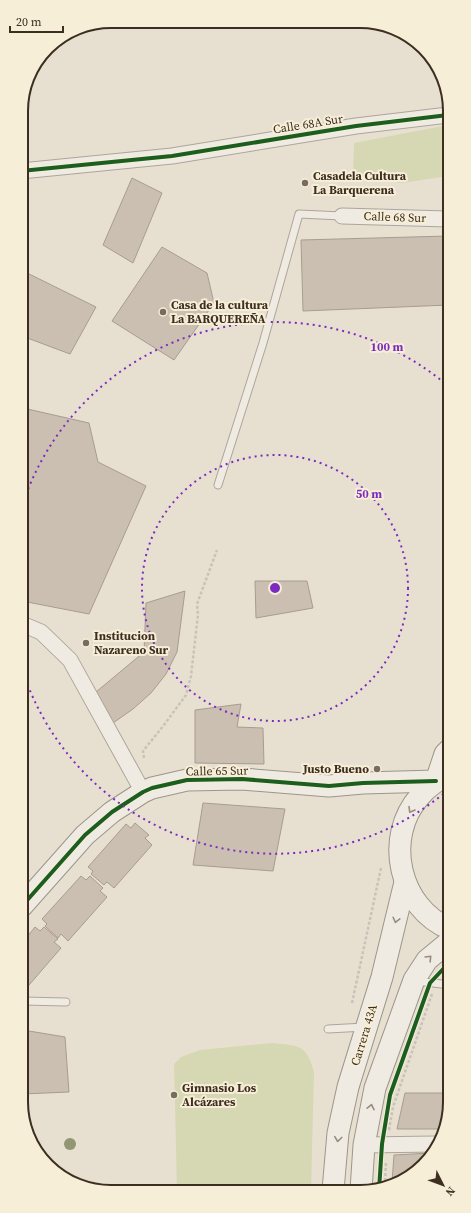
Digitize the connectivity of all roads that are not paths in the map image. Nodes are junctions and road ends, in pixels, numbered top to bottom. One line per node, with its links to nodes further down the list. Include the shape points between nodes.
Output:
1 (443, 116): 2 (street, Calle 68A Sur, via 356,126 172,156)
2 (28, 170)
3 (342, 216): 4 (street, Calle 68 Sur); 5 (lane, via 299,214 263,344)
4 (443, 219)
5 (218, 485)
6 (28, 627): 8 (street, via 41,632 70,660)
7 (442, 777): 8 (street, Calle 65 Sur, via 329,786 242,779 187,780); 9 (street, one-way to 9, via 419,796 407,816 400,838 400,860)
8 (143, 792): 10 (street, Calle 65 Sur, via 112,812 85,835)
9 (405, 882): 11 (street, via 414,900); 17 (street, Carrera 43A, one-way to 17)
10 (28, 899)
11 (443, 926)
12 (443, 947): 13 (street, one-way to 12, via 427,960)
13 (414, 980): 14 (lane); 19 (street, one-way to 13, via 376,1088)
14 (443, 985)
15 (28, 1001): 16 (lane)
16 (66, 1002)
17 (367, 1027): 18 (lane); 21 (street, Carrera 43A, one-way to 21, via 348,1087 338,1133)
18 (328, 1029)
19 (377, 1144): 20 (street); 22 (street)
20 (432, 1144)
21 (333, 1185)
22 (363, 1185)

